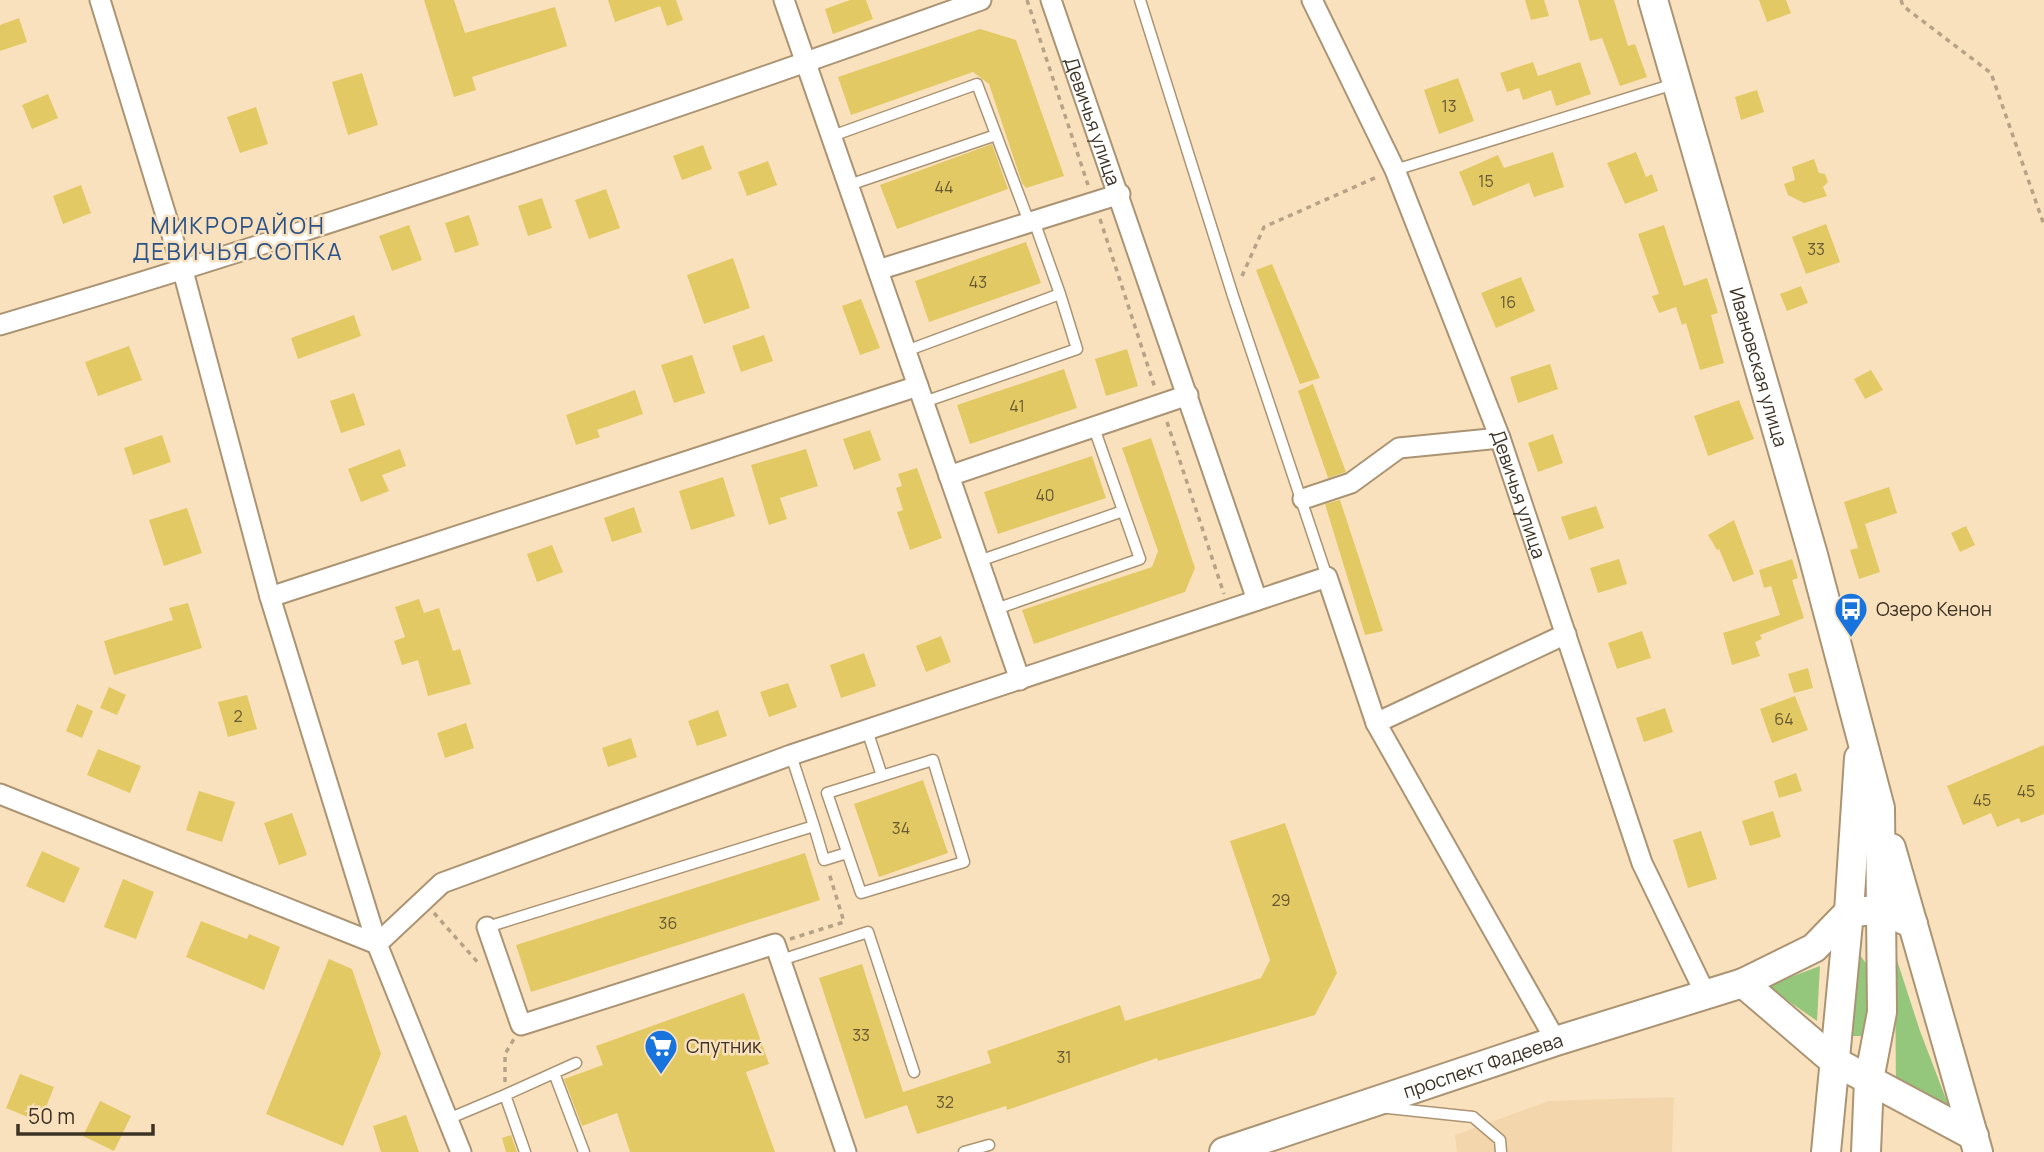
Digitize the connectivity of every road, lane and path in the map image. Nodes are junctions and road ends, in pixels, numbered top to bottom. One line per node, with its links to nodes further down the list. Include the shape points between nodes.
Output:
1 (100, 0): 21 (street)
2 (784, 0): 10 (street)
3 (981, 0): 10 (street)
4 (1027, 0): 17 (path)
5 (1051, 0): 16 (street, Девичья улица)
6 (1140, 0): 23 (lane)
7 (1312, 0): 14 (street, Девичья улица)
8 (1653, 0): 11 (main road, Ивановская улица)
9 (1901, 0): 19 (path, via 1991,73)
10 (806, 63): 13 (street); 21 (street)
11 (1678, 82): 14 (lane); 44 (main road, Ивановская улица)
12 (996, 135): 13 (lane, via 977,84); 15 (lane); 18 (lane)
13 (832, 136): 15 (street)
14 (1395, 170): 23 (path, via 1264,227); 30 (street, Девичья улица)
15 (849, 186): 20 (street)
16 (1120, 194): 17 (street); 27 (street, Девичья улица)
17 (1094, 202): 18 (street); 28 (path)
18 (1032, 222): 20 (street); 22 (lane)
19 (2044, 225)
20 (878, 270): 25 (street)
21 (183, 271): 24 (street); 36 (street)
22 (1059, 294): 25 (lane); 26 (lane, via 1077,349)
23 (1233, 296): 32 (lane)
24 (0, 325)
25 (906, 351): 26 (street)
26 (921, 394): 31 (street); 36 (street)
27 (1188, 395): 28 (street); 37 (street, Девичья улица)
28 (1161, 405): 29 (street); 39 (path)
29 (1094, 428): 31 (street); 33 (lane)
30 (1500, 438): 32 (street, via 1399,448 1351,483); 40 (street, Девичья улица)
31 (949, 476): 34 (street)
32 (1303, 499): 35 (lane)
33 (1123, 511): 34 (lane); 38 (lane, via 1140,559)
34 (979, 561): 38 (street)
35 (1327, 577): 37 (street); 42 (street)
36 (270, 597): 57 (street)
37 (1257, 600): 39 (street)
38 (996, 609): 41 (street)
39 (1229, 609): 41 (street)
40 (1566, 634): 42 (street); 61 (street, Девичья улица, via 1642,863)
41 (1020, 680): 43 (street)
42 (1376, 723): 63 (street)
43 (867, 730): 45 (street); 46 (lane)
44 (1860, 734): 48 (main road, Ивановская улица); 54 (main road)
45 (791, 755): 49 (lane); 52 (street, via 442,883)
46 (882, 776): 50 (lane, via 827,793); 50 (lane, via 933,760 964,862 861,893)
47 (0, 794): 57 (street)
48 (1880, 808): 53 (main road); 55 (main road)
49 (814, 826): 51 (lane); 56 (lane)
50 (847, 853): 51 (lane)
51 (824, 860): 58 (path, via 844,922)
52 (423, 901): 57 (street); 59 (path)
53 (1882, 910): 54 (main road); 55 (main road); 68 (main road, via 1882,1012)
54 (1849, 912): 60 (main road, проспект Фадеева, via 1814,948); 64 (main road)
55 (1913, 923): 73 (main road)
56 (487, 927): 62 (street)
57 (377, 944): 71 (street)
58 (778, 952): 62 (street); 66 (lane, via 868,932); 77 (street)
59 (487, 973)
60 (1743, 983): 61 (main road, проспект Фадеева); 64 (main road)
61 (1706, 995): 63 (main road, проспект Фадеева)
62 (522, 1025): 69 (path, via 505,1054)
63 (1556, 1041): 70 (main road, проспект Фадеева)
64 (1834, 1061): 68 (main road); 81 (main road)
65 (576, 1063): 67 (lane)
66 (914, 1072)
67 (554, 1073): 69 (lane); 76 (lane)
68 (1869, 1080): 73 (main road); 82 (main road)
69 (505, 1095): 71 (lane); 75 (lane)
70 (1366, 1105): 79 (main road, проспект Фадеева); 80 (lane, via 1473,1117 1500,1140)
71 (448, 1119): 74 (street)
72 (989, 1144): 78 (lane)
73 (1976, 1144)
74 (461, 1152)
75 (525, 1152)
76 (584, 1152)
77 (846, 1152)
78 (964, 1152)
79 (1224, 1152)
80 (1501, 1152)
81 (1826, 1152)
82 (1866, 1152)

